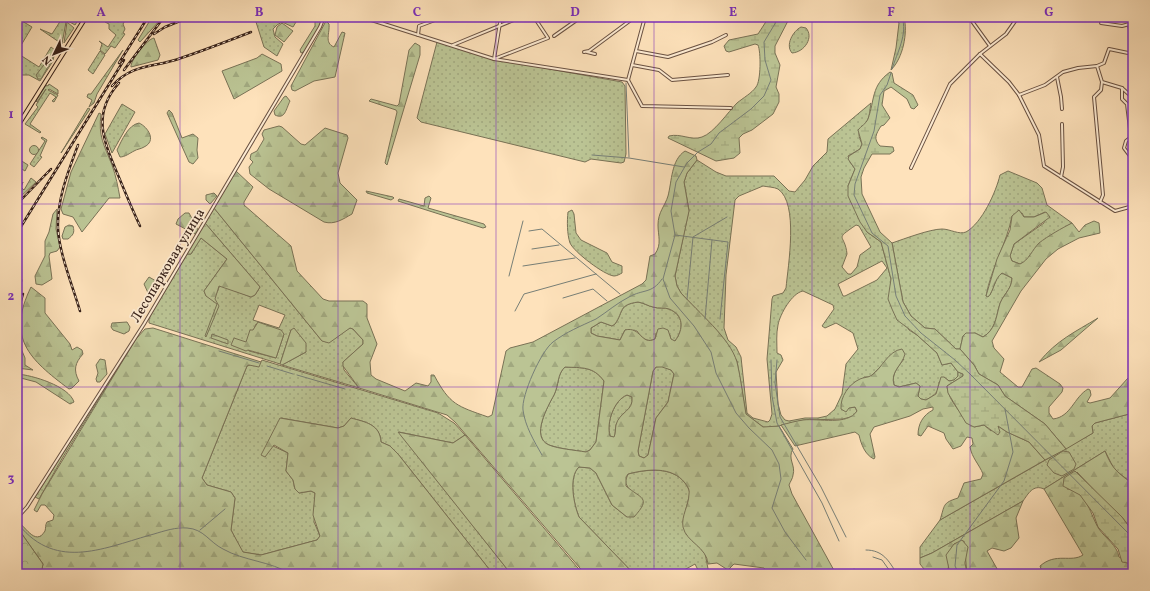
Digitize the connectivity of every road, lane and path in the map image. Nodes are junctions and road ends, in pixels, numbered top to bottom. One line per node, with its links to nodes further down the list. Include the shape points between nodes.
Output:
1 (86, 17): 42 (main road)
2 (324, 17): 48 (street, Лесопарковая улица, via 282,93 144,324 27,507)
3 (362, 17): 16 (street)
4 (384, 17): 16 (street)
5 (443, 17): 19 (street, via 420,26)
6 (501, 17): 17 (street)
7 (521, 17): 17 (street)
8 (534, 17): 29 (street, via 548,38)
9 (581, 17): 21 (street)
10 (635, 17): 27 (street, via 590,51 584,52)
11 (645, 17): 25 (street)
12 (969, 17): 24 (street)
13 (1018, 17): 24 (street, via 1006,34)
14 (1101, 23): 18 (street)
15 (1133, 23): 18 (street)
16 (382, 24): 19 (street)
17 (500, 25): 23 (street); 29 (street)
18 (1129, 25): 22 (street)
19 (418, 35): 23 (street)
20 (726, 35): 25 (street, via 668,56)
21 (554, 36)
22 (1133, 42)
23 (453, 46): 29 (street)
24 (990, 46): 28 (street)
25 (636, 51): 30 (street)
26 (1133, 52): 31 (street, via 1109,50 1104,63)
27 (595, 54)
28 (980, 54): 37 (street); 43 (street, via 950,84)
29 (494, 58): 34 (street)
30 (632, 65): 32 (street, via 659,70 672,80 678,81); 34 (street)
31 (1097, 66): 33 (street, via 1063,72); 35 (street)
32 (728, 75)
33 (1057, 77): 37 (street, via 1045,85); 40 (street)
34 (628, 80): 39 (street, via 642,106)
35 (1102, 82): 36 (street); 46 (street, via 1101,90 1094,97 1103,195)
36 (1122, 88): 38 (street); 45 (street, via 1122,99 1127,104 1131,137 1126,141 1124,148 1130,156)
37 (1019, 95): 44 (street, via 1039,135 1044,166)
38 (1133, 98)
39 (731, 108)
40 (1062, 109)
41 (1062, 124): 44 (street)
42 (17, 127)
43 (911, 168)
44 (1061, 177): 46 (street)
45 (1133, 193)
46 (1100, 202): 47 (street, via 1115,210)
47 (1133, 206)
48 (17, 518)

